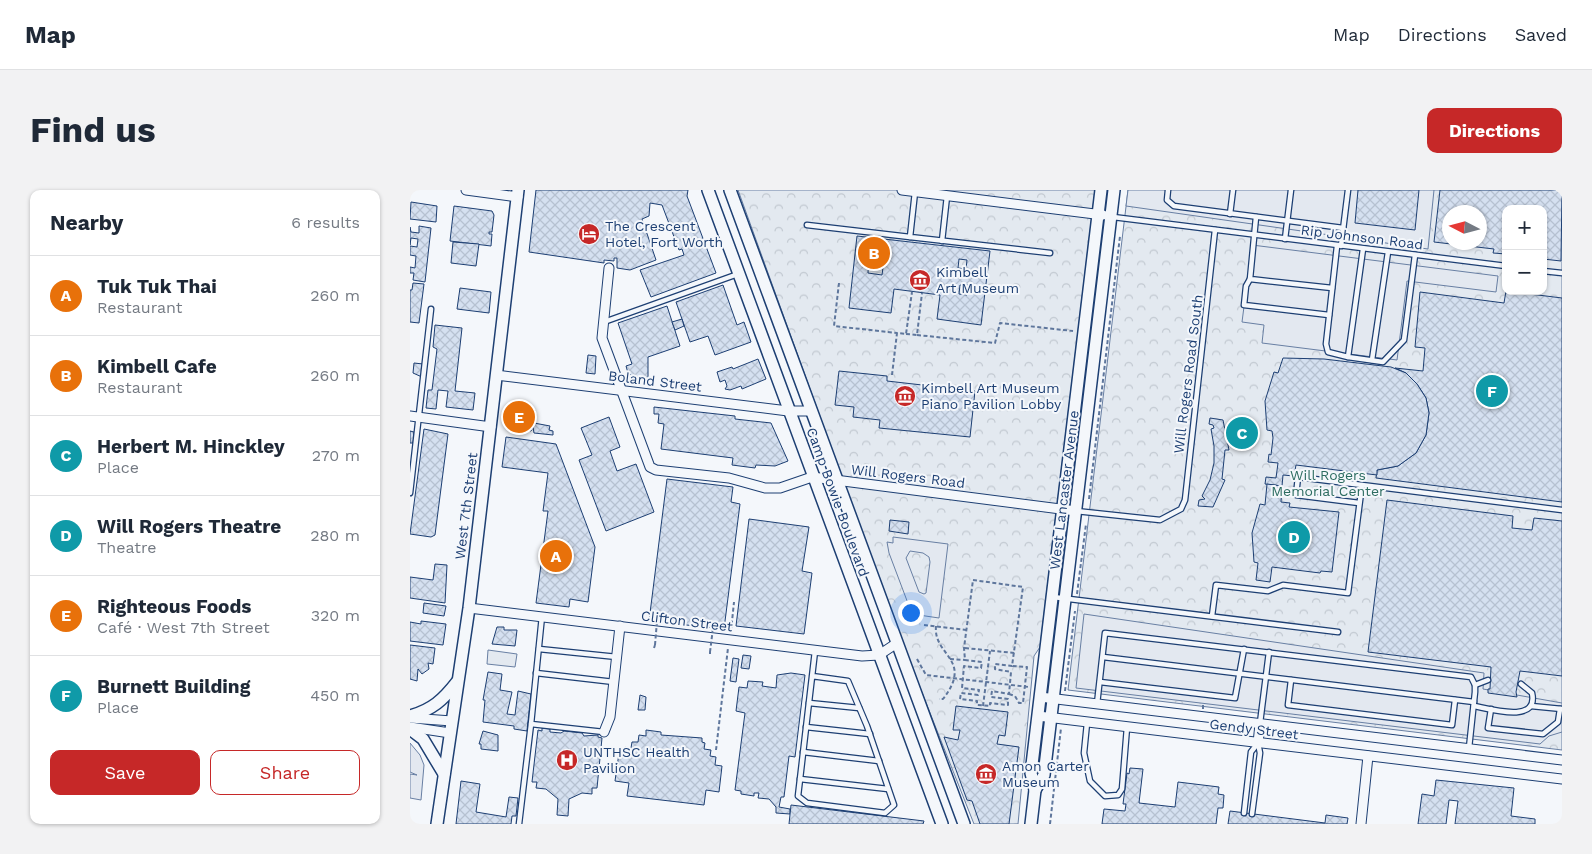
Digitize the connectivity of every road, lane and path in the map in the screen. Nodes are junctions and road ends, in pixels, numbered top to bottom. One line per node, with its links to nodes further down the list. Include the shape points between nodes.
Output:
1 (466, 190): 13 (street)
2 (708, 190): 37 (main road, Camp Bowie Boulevard)
3 (730, 190): 44 (main road, Camp Bowie Boulevard)
4 (902, 190): 11 (street)
5 (1101, 190): 15 (main road, West Lancaster Avenue)
6 (1114, 190): 17 (main road, West Lancaster Avenue)
7 (1168, 190): 16 (lane, via 1167,200 1174,206)
8 (1233, 190): 16 (lane)
9 (1291, 190): 19 (lane)
10 (1348, 190): 21 (lane)
11 (915, 192): 12 (street); 25 (lane)
12 (926, 192): 14 (street)
13 (518, 193): 56 (main road, West 7th Street)
14 (947, 196): 15 (street); 27 (lane)
15 (1098, 214): 17 (street); 69 (main road, West Lancaster Avenue)
16 (1230, 214): 18 (lane)
17 (1111, 216): 23 (lane, Rip Johnson Road); 71 (main road, West Lancaster Avenue)
18 (1256, 217): 19 (lane); 24 (lane)
19 (1287, 221): 21 (lane); 26 (lane)
20 (807, 225): 25 (lane)
21 (1343, 228): 28 (lane)
22 (1120, 230): 67 (path)
23 (1215, 230): 24 (lane, Rip Johnson Road); 71 (lane, Will Rogers Road South, via 1181,509 1160,520)
24 (1254, 235): 26 (lane, Rip Johnson Road); 38 (lane)
25 (910, 236): 27 (lane)
26 (1285, 239): 28 (lane, Rip Johnson Road)
27 (942, 241): 31 (lane)
28 (1339, 246): 29 (lane, Rip Johnson Road); 40 (lane)
29 (1363, 248): 30 (lane, Rip Johnson Road); 54 (lane)
30 (1388, 252): 32 (lane, Rip Johnson Road); 55 (lane)
31 (1050, 253)
32 (1415, 255): 33 (lane, Rip Johnson Road); 55 (lane, via 1404,340 1383,362)
33 (1502, 266)
34 (609, 268): 47 (street)
35 (1547, 271): 36 (lane)
36 (1562, 273)
37 (738, 274): 46 (main road, Camp Bowie Boulevard); 47 (lane)
38 (1250, 279): 40 (lane); 45 (lane, via 1244,305)
39 (839, 283): 49 (path, via 834,326)
40 (1332, 288): 45 (lane)
41 (912, 292): 50 (path)
42 (922, 293): 51 (path)
43 (431, 309): 61 (lane)
44 (776, 314): 46 (main road); 52 (main road, Camp Bowie Boulevard)
45 (1329, 315): 54 (lane, via 1328,352)
46 (755, 321): 53 (main road, Camp Bowie Boulevard)
47 (603, 322): 58 (street, via 602,338)
48 (1073, 331): 51 (path, via 1000,323 995,343)
49 (897, 333): 50 (path); 57 (path)
50 (906, 334): 51 (path)
51 (917, 335)
52 (786, 340): 53 (main road); 59 (main road, Camp Bowie Boulevard)
53 (764, 347): 60 (main road, Camp Bowie Boulevard)
54 (1348, 356): 55 (lane)
55 (1372, 360)
56 (496, 375): 58 (street, Boland Street); 62 (main road, West 7th Street)
57 (892, 375)
58 (622, 391): 60 (street, Boland Street); 63 (street, Will Rogers Road, via 650,467 656,470 729,478 765,488 780,488)
59 (811, 410): 60 (street, Boland Street); 64 (main road, Camp Bowie Boulevard)
60 (788, 411): 63 (main road, Camp Bowie Boulevard)
61 (415, 416): 62 (street); 66 (lane)
62 (491, 427): 76 (main road, West 7th Street)
63 (812, 477): 64 (street, Will Rogers Road); 97 (main road, Camp Bowie Boulevard)
64 (836, 480): 69 (street, Will Rogers Road); 87 (main road, Camp Bowie Boulevard)
65 (1362, 485): 68 (lane); 68 (lane, via 1298,478 1296,495); 70 (lane)
66 (410, 493)
67 (1089, 499)
68 (1359, 503): 78 (lane, via 1348,593 1284,585 1268,591 1216,585)
69 (1062, 509): 71 (street, Will Rogers Road); 73 (main road, West Lancaster Avenue)
70 (1562, 510)
71 (1076, 511): 74 (main road, West Lancaster Avenue)
72 (1086, 524): 74 (path)
73 (1052, 597): 74 (lane); 122 (main road, West Lancaster Avenue)
74 (1071, 599): 78 (lane); 120 (path); 124 (main road, West Lancaster Avenue)
75 (734, 602): 86 (path)
76 (469, 608): 77 (street, Clifton Street); 112 (main road, West 7th Street)
77 (542, 616): 81 (street, Clifton Street); 90 (lane)
78 (1212, 616): 85 (lane)
79 (657, 622): 88 (path, bridge)
80 (924, 625): 82 (path)
81 (620, 626): 86 (street, Clifton Street); 98 (street)
82 (936, 626): 84 (path); 101 (path, via 935,634)
83 (713, 628): 95 (path, bridge)
84 (966, 630): 89 (path); 96 (path, via 973,580 1023,587)
85 (1338, 632)
86 (729, 640): 92 (street, Clifton Street); 151 (path)
87 (897, 643): 97 (street); 168 (main road, Camp Bowie Boulevard)
88 (654, 647)
89 (964, 648): 93 (path); 102 (path)
90 (539, 649): 98 (lane); 104 (lane)
91 (1244, 650): 94 (lane); 99 (lane, via 1105,633); 105 (lane)
92 (815, 651): 97 (street, Clifton Street); 106 (lane)
93 (990, 651): 96 (path); 114 (path)
94 (1269, 652): 107 (lane); 118 (lane, via 1471,677)
95 (710, 653)
96 (1015, 653): 103 (path)
97 (879, 655): 167 (main road, Camp Bowie Boulevard)
98 (616, 657): 113 (street)
99 (1103, 657): 105 (lane); 115 (lane)
100 (917, 659): 108 (path, via 926,675)
101 (950, 659): 102 (path); 108 (path, via 955,667)
102 (965, 660): 109 (path, via 982,662 981,668 964,666)
103 (1012, 666): 117 (path, via 995,664 995,669 1011,672); 119 (path, via 1027,667)
104 (536, 673): 113 (lane); 141 (lane)
105 (1241, 674): 107 (lane); 115 (lane, via 1235,698)
106 (812, 676): 126 (lane); 132 (lane, via 848,680)
107 (1266, 677): 110 (lane); 142 (lane)
108 (954, 678): 109 (path); 123 (path, via 953,686)
109 (963, 679): 114 (path); 130 (path, via 962,688 978,690 978,695 961,693 960,699 977,701 977,705)
110 (1290, 680): 125 (lane); 125 (lane, via 1288,705 1452,725)
111 (1488, 680): 118 (lane)
112 (458, 681): 137 (main road, via 439,703); 139 (main road, West 7th Street)
113 (614, 682): 147 (street, via 610,717)
114 (986, 682): 117 (path); 130 (path)
115 (1100, 682): 127 (lane)
116 (1521, 684): 131 (lane, via 1532,693)
117 (1010, 685): 119 (path); 121 (path)
118 (1476, 685): 129 (lane)
119 (1027, 687): 121 (path, via 1023,703)
120 (1065, 691)
121 (1009, 694): 130 (path, via 992,691 991,697 1008,700 1008,705 990,702 990,706)
122 (1040, 697): 124 (street, Gendy Street); 136 (main road, West Lancaster Avenue)
123 (940, 699)
124 (1054, 699): 127 (street, Gendy Street); 138 (main road, West Lancaster Avenue)
125 (1455, 700): 129 (lane)
126 (809, 703): 132 (lane); 143 (lane)
127 (1097, 704): 142 (street, Gendy Street)
128 (1203, 704): 133 (path)
129 (1474, 704): 134 (lane); 152 (lane)
130 (984, 706)
131 (1531, 706): 134 (lane, via 1518,712); 135 (lane)
132 (859, 708): 149 (lane)
133 (1203, 709)
134 (1490, 709): 135 (lane, via 1488,728 1543,734 1558,722)
135 (1561, 709)
136 (1038, 716): 138 (street, Gendy Street); 162 (main road, West Lancaster Avenue, via 1031,773)
137 (410, 717): 139 (street)
138 (1051, 718): 140 (street, Gendy Street); 162 (main road, West Lancaster Avenue, via 1044,775)
139 (452, 721): 148 (main road, West 7th Street)
140 (1087, 723): 144 (street, Gendy Street); 144 (lane, via 1084,753 1090,781 1105,796 1118,795 1122,789)
141 (531, 724): 147 (lane); 166 (lane)
142 (1260, 724): 150 (street); 152 (street, Gendy Street)
143 (806, 727): 149 (lane); 153 (lane)
144 (1126, 727): 150 (street, Gendy Street)
145 (410, 728): 148 (street); 158 (main road, via 423,740)
146 (1061, 730): 170 (path)
147 (604, 732)
148 (450, 733): 158 (main road, West 7th Street)
149 (870, 734): 156 (lane)
150 (1258, 743): 154 (street, Gendy Street); 163 (lane, via 1250,752); 164 (lane, via 1260,753)
151 (716, 750)
152 (1469, 750): 155 (street, Gendy Street); 157 (street)
153 (803, 752): 156 (lane); 159 (lane)
154 (1368, 756): 157 (street, Gendy Street); 171 (street)
155 (1562, 760)
156 (879, 761): 161 (lane)
157 (1467, 768): 160 (street, Gendy Street)
158 (444, 774): 165 (main road, West 7th Street)
159 (800, 779): 161 (lane); 161 (lane, via 798,796 806,803 886,813 894,805)
160 (1562, 779)
161 (888, 789)
162 (1035, 790): 169 (main road, West Lancaster Avenue)
163 (1244, 813)
164 (1252, 814)
165 (437, 824)
166 (518, 824)
167 (942, 824)
168 (964, 824)
169 (1031, 824)
170 (1050, 824)
171 (1361, 824)

